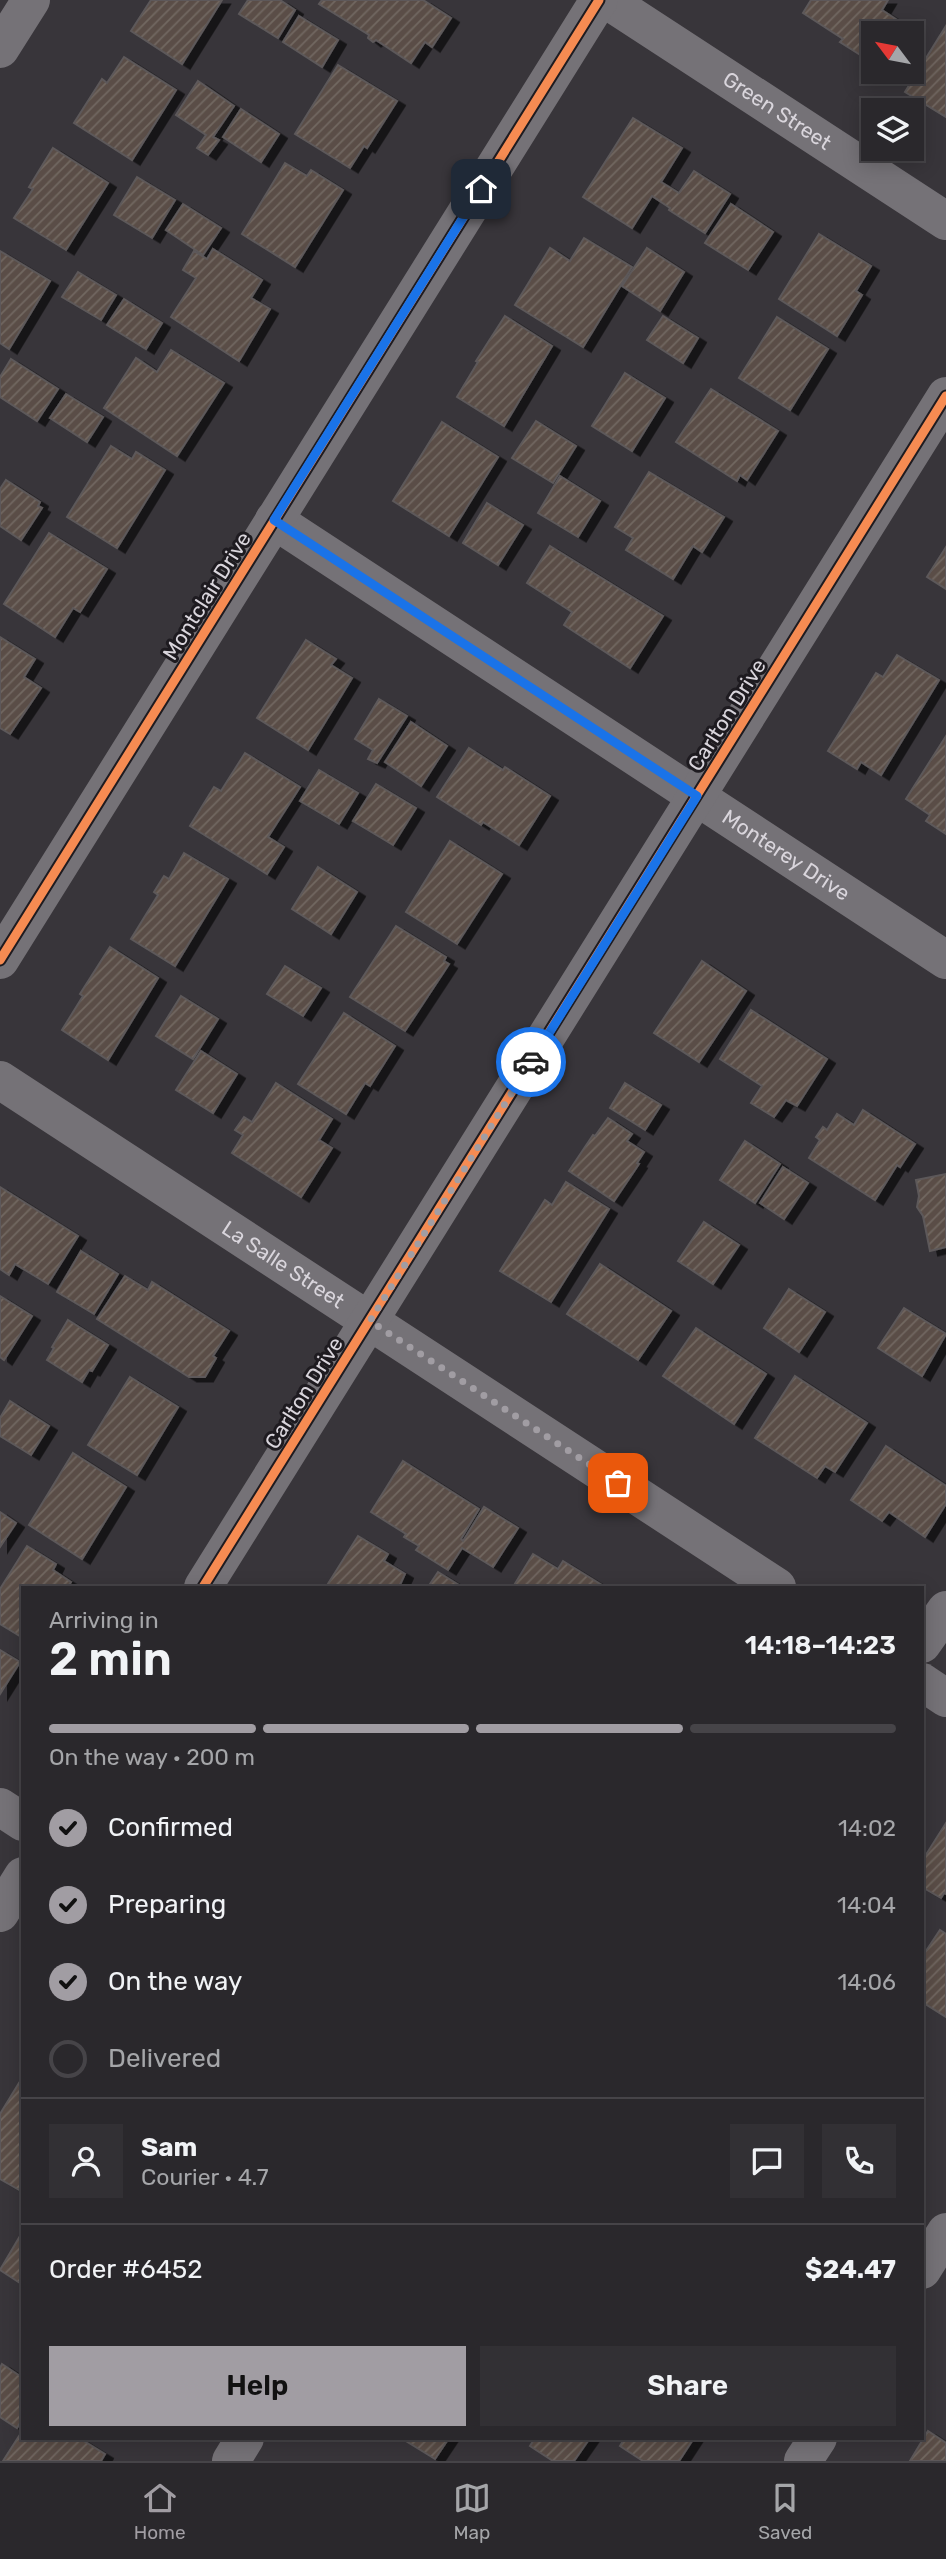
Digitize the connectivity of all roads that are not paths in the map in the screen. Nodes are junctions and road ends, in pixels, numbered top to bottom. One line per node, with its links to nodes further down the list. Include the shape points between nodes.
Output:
1 (31, 0): 4 (street)
2 (599, 0): 7 (street, Montclair Drive)
3 (607, 0): 5 (street, Green Street)
4 (0, 49)
5 (946, 221)
6 (946, 397): 8 (street, Carlton Drive)
7 (274, 520): 8 (street, Monterey Drive); 9 (street, Montclair Drive)
8 (697, 796): 10 (street, Monterey Drive); 12 (street, Carlton Drive)
9 (0, 960)
10 (946, 960)
11 (0, 1080): 12 (street, La Salle Street)
12 (370, 1321): 13 (street, Carlton Drive); 14 (street, La Salle Street)
13 (204, 1586)
14 (774, 1586)
15 (946, 1610): 16 (street)
16 (924, 1641)
17 (924, 1683): 18 (street)
18 (946, 1698)
19 (0, 1807): 20 (street)
20 (21, 1821)
21 (21, 1879): 22 (street)
22 (0, 1913)
23 (946, 2232): 24 (street)
24 (924, 2267)
25 (244, 2440): 27 (street)
26 (817, 2440): 28 (street)
27 (231, 2461)
28 (803, 2461)

